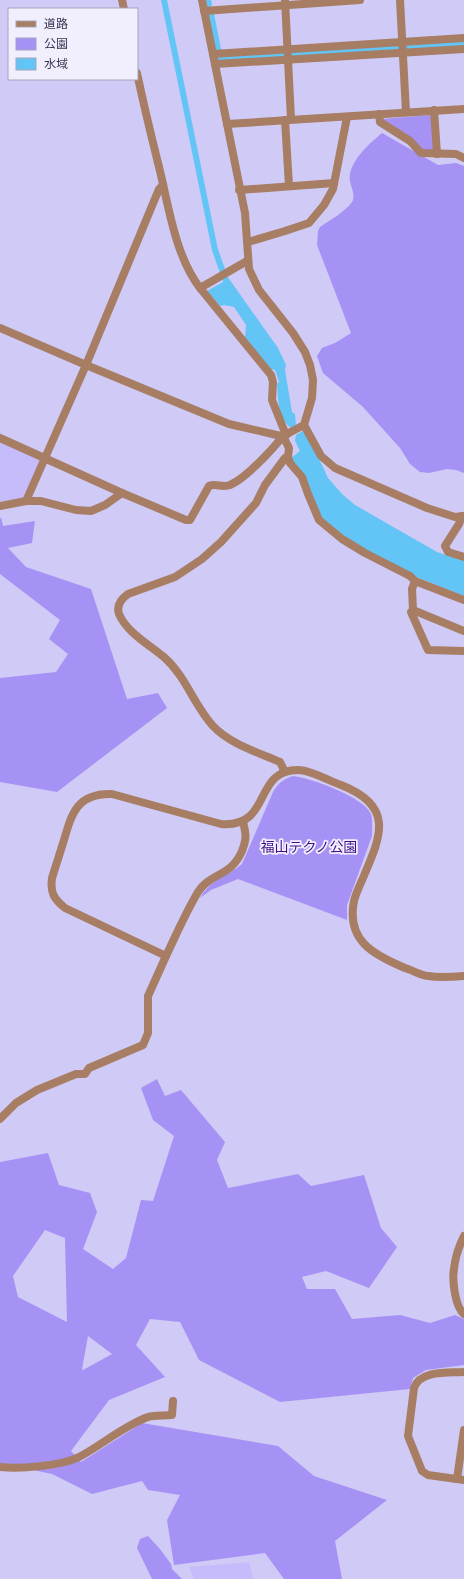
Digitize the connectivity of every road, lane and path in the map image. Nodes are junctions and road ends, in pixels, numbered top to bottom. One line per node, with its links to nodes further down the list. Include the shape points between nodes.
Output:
1 (202, 0): 6 (street)
2 (360, 0): 4 (street)
3 (400, 0): 8 (street)
4 (285, 2): 5 (street); 11 (street)
5 (239, 4): 6 (street)
6 (204, 11): 10 (street)
7 (464, 38): 8 (street)
8 (402, 47): 9 (street); 11 (street); 16 (street)
9 (464, 49)
10 (217, 54): 11 (street); 12 (street)
11 (288, 55): 12 (street); 19 (street)
12 (215, 64): 20 (street)
13 (138, 77): 24 (street)
14 (464, 109): 15 (street)
15 (434, 110): 16 (street); 21 (street)
16 (406, 112): 17 (street)
17 (379, 114): 18 (street); 21 (street, via 380,122 410,141 421,153)
18 (347, 117): 19 (street); 23 (street)
19 (288, 120): 20 (street); 25 (street)
20 (227, 124): 26 (street)
21 (437, 154): 22 (street, via 456,154)
22 (464, 158)
23 (334, 183): 25 (street); 27 (street, via 324,205 309,223)
24 (163, 185): 29 (street, via 182,256 192,278); 31 (street, via 158,189)
25 (289, 186): 26 (street)
26 (239, 190): 27 (street)
27 (248, 242): 28 (street)
28 (247, 261): 29 (street); 32 (street, via 259,290 293,333 310,365 313,380 312,398)
29 (200, 288): 33 (street, via 271,375 272,400)
30 (0, 328): 31 (street)
31 (86, 365): 33 (street, via 229,424); 36 (street)
32 (304, 425): 33 (street); 40 (street, via 321,456 335,468 444,514)
33 (285, 436): 35 (street, via 289,448); 37 (street, via 256,465 231,484 208,486 190,520)
34 (0, 438): 36 (street)
35 (288, 456): 42 (street, via 290,463 302,477 312,506 322,524 342,539); 47 (street, via 268,481 256,503 207,555 175,577 121,598 118,606 123,621 166,659 213,726 230,739 280,762)
36 (45, 458): 37 (street); 38 (street)
37 (122, 493): 38 (street, via 91,511 41,501)
38 (26, 501): 39 (street)
39 (0, 506)
40 (463, 516): 41 (street, via 445,546 448,552)
41 (464, 557)
42 (415, 581): 43 (street); 44 (street, via 412,589)
43 (464, 600)
44 (413, 610): 45 (street); 46 (street, via 411,612 428,650)
45 (464, 631)
46 (464, 651)
47 (285, 772): 48 (street, via 272,780 252,815); 50 (street, via 309,772 356,790 368,799 375,810 379,821 379,835 354,900 353,913 354,926 368,949 383,959 426,976)
48 (243, 821): 49 (street, via 247,838 238,861 210,880 199,891); 49 (street, via 232,825 221,824 112,794 92,796 83,801 71,815 52,878 51,888 56,901 65,908)
49 (166, 956): 51 (street, via 148,996 148,1033 142,1045 89,1068 85,1074 76,1074 37,1090 16,1103)
50 (464, 976)
51 (0, 1119)
52 (464, 1236): 53 (street, via 453,1270 457,1304)
53 (464, 1314)
54 (464, 1372): 58 (street, via 432,1374 416,1382 408,1436 422,1471 428,1475)
55 (173, 1401): 57 (street, via 172,1414 150,1417 130,1425 78,1457 49,1464)
56 (464, 1430): 58 (street)
57 (0, 1467)
58 (461, 1479)

